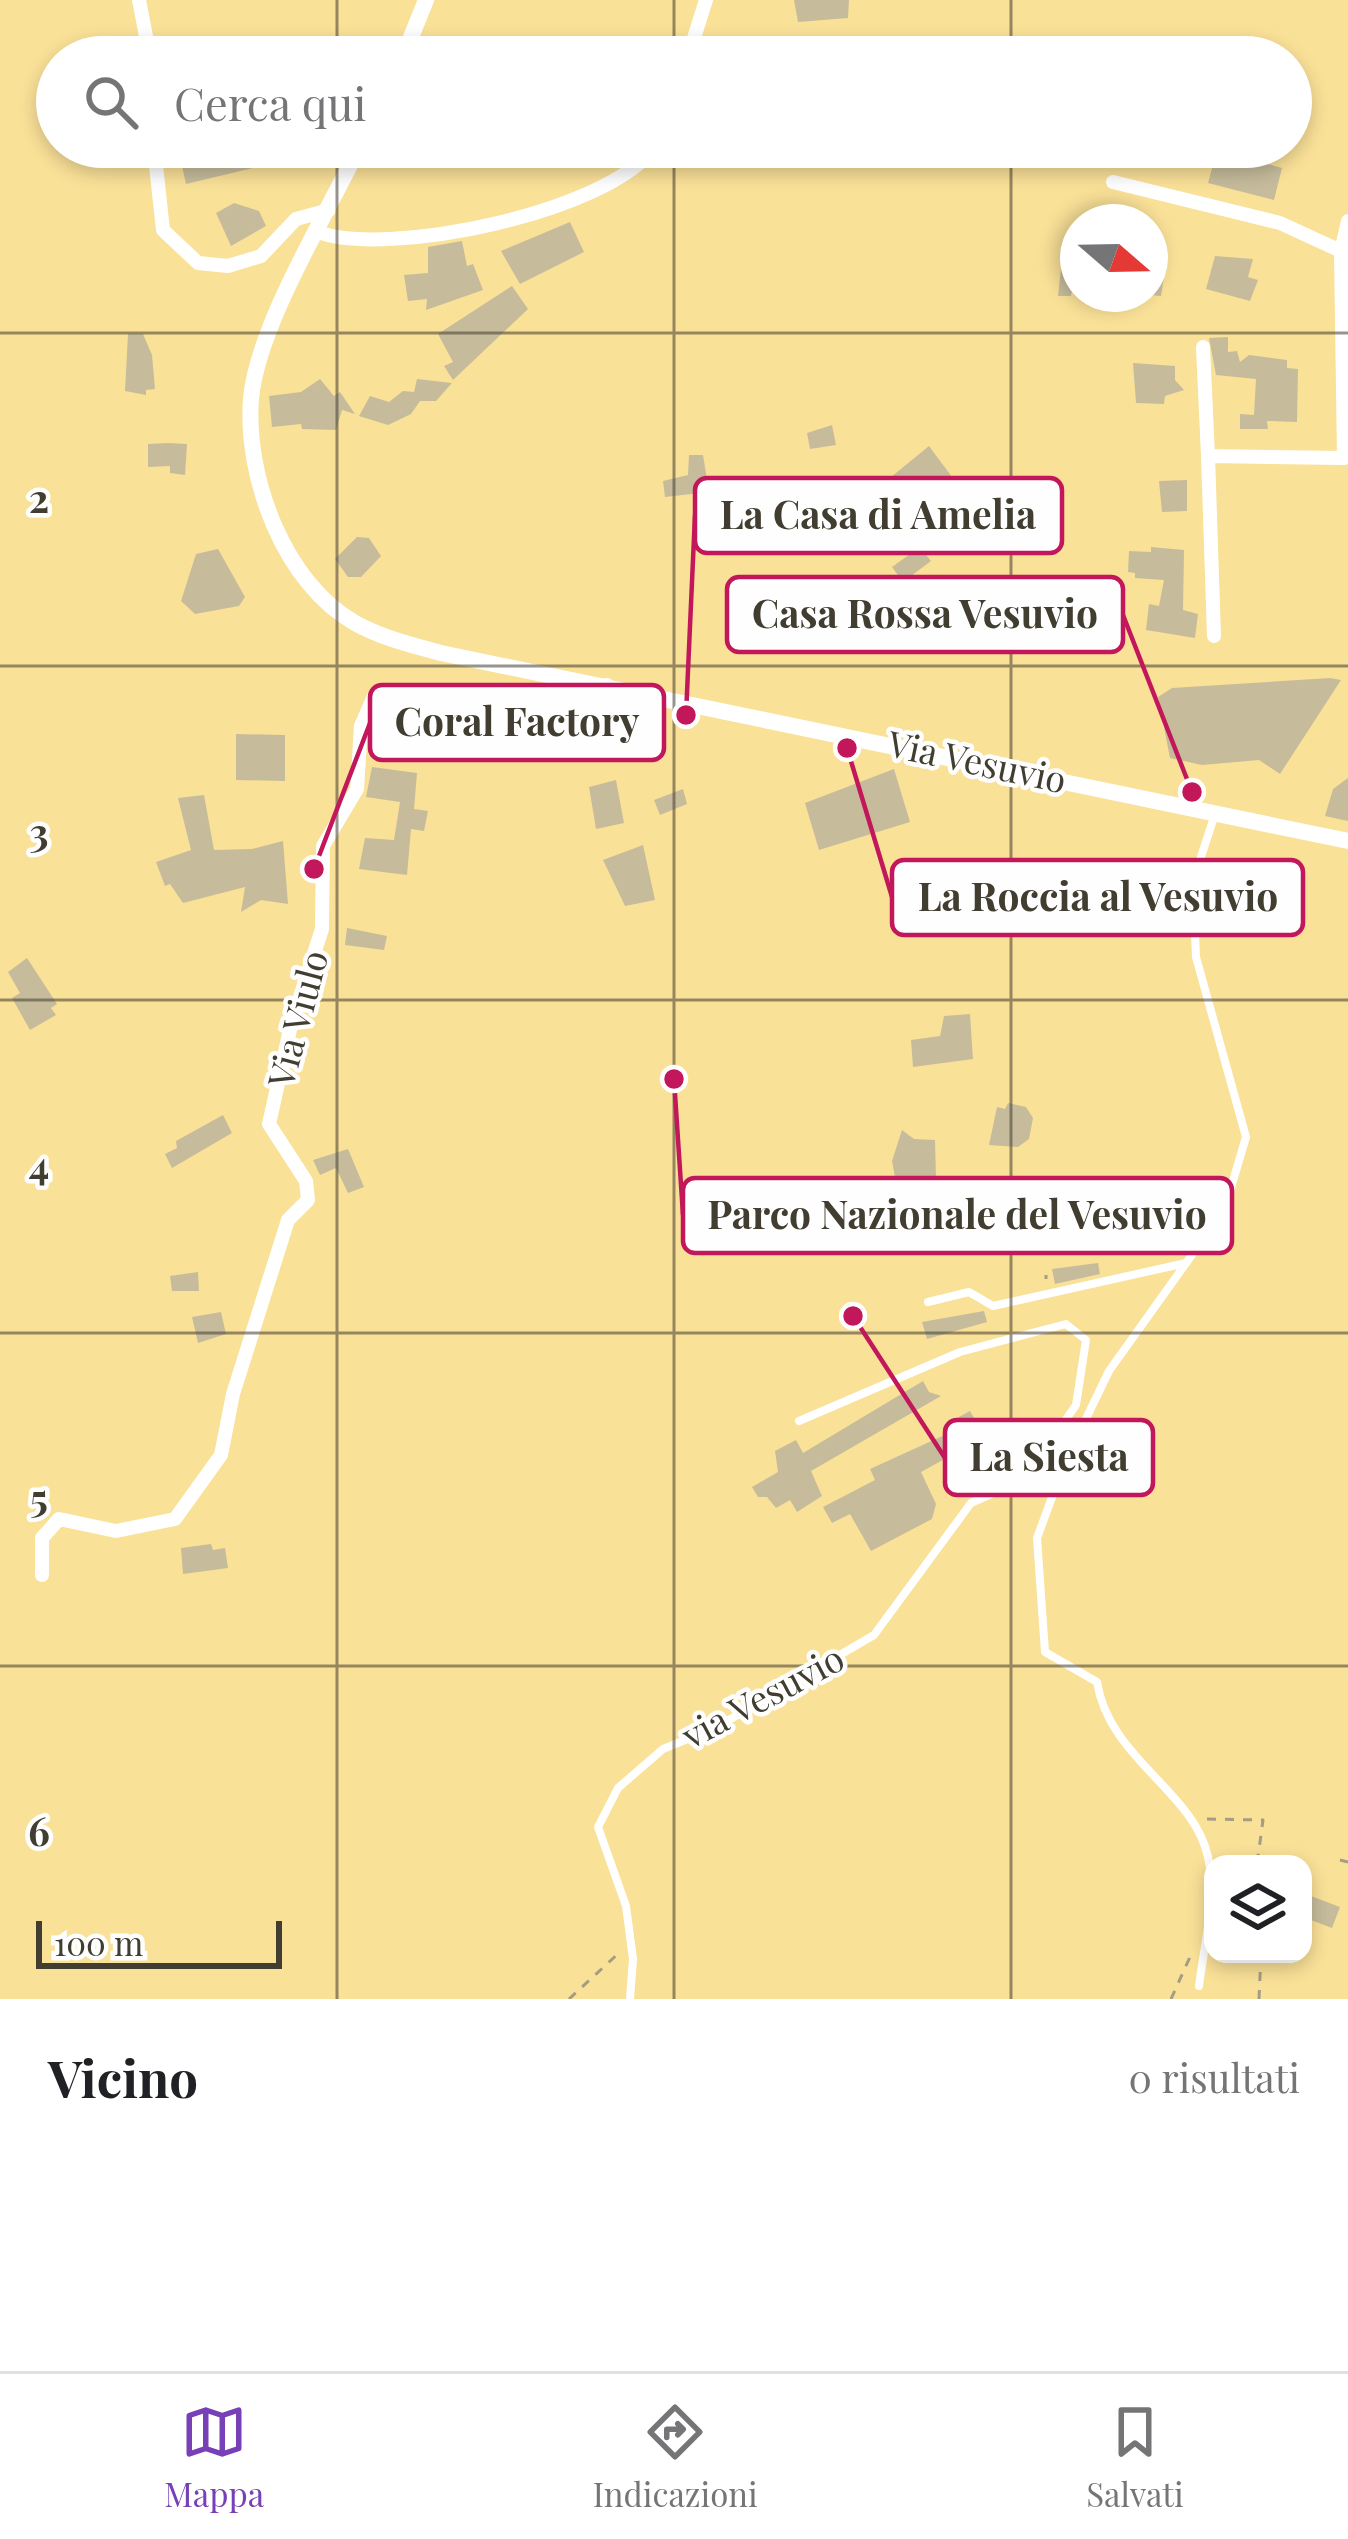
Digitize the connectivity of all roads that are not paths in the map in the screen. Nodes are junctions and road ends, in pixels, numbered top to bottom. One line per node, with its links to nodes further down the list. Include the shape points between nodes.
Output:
1 (139, 0): 4 (street)
2 (426, 0): 5 (street)
3 (706, 0): 6 (street)
4 (146, 36)
5 (411, 36)
6 (695, 36)
7 (152, 168): 11 (street, via 163,230 198,263 228,266 261,256 296,219)
8 (349, 168): 11 (street, Via Vesuvio)
9 (632, 168): 13 (street, via 533,218 387,239)
10 (1112, 182): 14 (street, via 1280,223)
11 (329, 210): 13 (street, Via Vesuvio)
12 (1348, 221): 14 (street)
13 (317, 232): 19 (street, Via Vesuvio, via 251,398 267,508 290,554 350,620 388,638)
14 (1341, 251): 17 (street)
15 (1204, 346): 16 (street)
16 (1208, 456): 17 (street); 18 (street)
17 (1346, 457)
18 (1214, 636)
19 (607, 686): 20 (street, Via Vesuvio); 27 (street, Via Viulo, via 588,711 374,696 361,726 357,789 323,846 322,929 269,1124 306,1181 308,1199 288,1220 221,1455 175,1519 116,1531 59,1519 42,1538)
20 (1216, 812): 21 (street, Via Vesuvio); 22 (lane, via 1199,863 1196,957 1246,1137 1230,1191)
21 (1348, 841)
22 (1187, 1262): 23 (lane, via 993,1306 968,1292); 25 (lane, via 1109,1371)
23 (928, 1302)
24 (799, 1420): 25 (lane, via 960,1352 1066,1324 1086,1340 1076,1405 1062,1425)
25 (1076, 1438): 26 (lane)
26 (1065, 1462): 28 (lane, via 1037,1538 1045,1652 1097,1682 1109,1724 1194,1820 1211,1882); 29 (lane, via Vesuvio, via 971,1503 874,1635 717,1727 663,1749 618,1788 598,1827 626,1906)
27 (42, 1575)
28 (1199, 1986)
29 (630, 1999)

